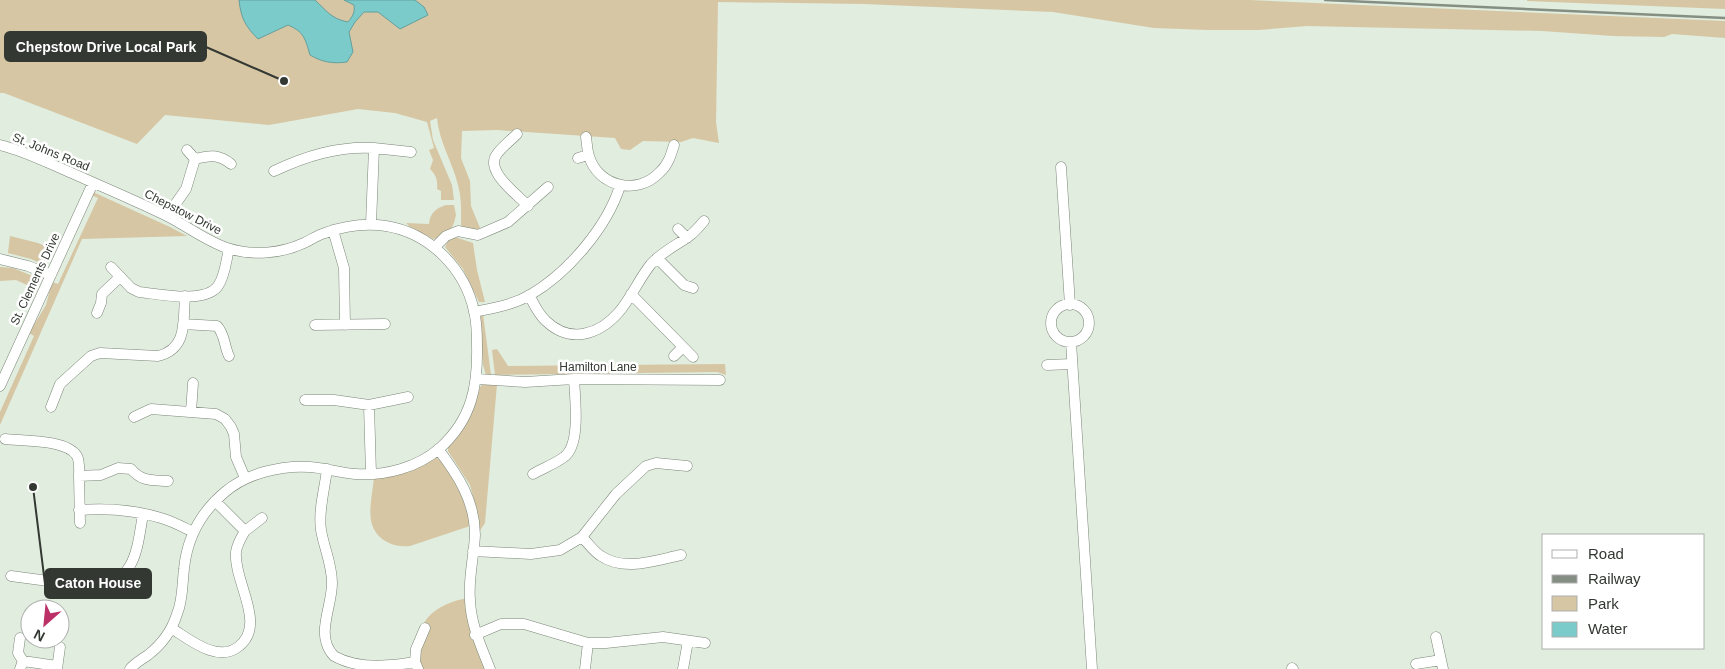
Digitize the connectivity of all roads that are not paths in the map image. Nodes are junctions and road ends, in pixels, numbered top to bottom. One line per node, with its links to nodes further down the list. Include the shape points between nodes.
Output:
1 (517, 134): 15 (street, via 496,155 494,164 496,173)
2 (586, 137): 13 (street, via 583,156 606,180)
3 (674, 145): 13 (street, via 664,177 635,186)
4 (0, 146): 12 (street, St. Johns Road, via 28,154)
5 (374, 148): 7 (street); 11 (street, via 347,148 310,155); 18 (street)
6 (187, 150): 8 (street)
7 (411, 152)
8 (195, 159): 9 (street, via 216,156); 16 (street, via 186,189)
9 (230, 164)
10 (1061, 167): 33 (street)
11 (274, 171)
12 (93, 182): 16 (street, Chepstow Drive); 27 (street, St. Clements Drive)
13 (620, 186): 31 (street, via 609,212 577,256)
14 (548, 188): 15 (street)
15 (528, 206): 22 (street, via 508,222 478,235 458,232 446,236)
16 (167, 216): 23 (street, Chepstow Drive)
17 (704, 222): 21 (street)
18 (371, 224): 20 (street, Chepstow Drive); 22 (street, Chepstow Drive, via 404,231)
19 (678, 229): 21 (street)
20 (333, 230): 23 (street, Chepstow Drive, via 274,252); 39 (street, via 344,268)
21 (687, 238): 24 (street)
22 (435, 248): 34 (street, Chepstow Drive, via 461,276)
23 (229, 249): 32 (street, via 217,288 208,295)
24 (657, 258): 29 (street, via 684,285); 30 (street)
25 (0, 259): 27 (street)
26 (111, 267): 28 (street)
27 (51, 275): 51 (street, St. Clements Drive)
28 (120, 277): 32 (street, via 139,292); 35 (street, via 102,294)
29 (693, 288)
30 (631, 294): 31 (street, via 608,323 581,335 555,328 537,310); 41 (street)
31 (530, 295): 34 (street, via 505,306)
32 (185, 296): 36 (street)
33 (1070, 304): 40 (street, via 1082,309 1089,326 1082,338); 40 (street, via 1058,308 1051,324 1059,339)
34 (474, 312): 47 (street, Chepstow Drive)
35 (97, 313)
36 (183, 324): 42 (street, via 217,326); 55 (street, via 179,343 166,354 100,353 91,356 60,384)
37 (385, 324): 39 (street)
38 (315, 325): 39 (street)
39 (345, 325)
40 (1071, 342): 45 (street)
41 (684, 347): 43 (street); 44 (street)
42 (229, 356)
43 (674, 356)
44 (693, 356)
45 (1072, 364): 46 (street); 97 (street)
46 (1047, 365)
47 (477, 379): 48 (street, Hamilton Lane, via 525,382); 59 (street, Chepstow Drive, via 464,418)
48 (574, 379): 49 (street, Hamilton Lane); 63 (street, via 572,448 564,457)
49 (720, 380)
50 (193, 383): 56 (street)
51 (0, 386)
52 (408, 398): 54 (street)
53 (305, 400): 54 (street)
54 (369, 405): 62 (street)
55 (51, 407)
56 (191, 412): 57 (street, via 151,409); 65 (street, via 216,414 225,419 234,434 236,457)
57 (134, 417)
58 (6, 439): 64 (street, via 52,443 73,451 78,458)
59 (438, 449): 62 (street, Chepstow Drive, via 404,468); 75 (street, via 463,484 469,500 475,535)
60 (688, 466): 74 (street, via 656,463 646,466 616,494)
61 (327, 469): 62 (street, Chepstow Drive); 65 (street, Chepstow Drive, via 279,469); 93 (street, via 321,530 332,582 325,641 331,653)
62 (371, 474)
63 (533, 474)
64 (79, 476): 66 (street, via 101,475 118,468 131,469 137,477 146,480); 68 (street)
65 (245, 478): 67 (street, Chepstow Drive)
66 (169, 481)
67 (215, 501): 72 (street); 73 (street, Chepstow Drive)
68 (79, 510): 69 (street, via 105,508); 71 (street)
69 (143, 514): 73 (street); 77 (street, via 132,563 126,572 105,586)
70 (262, 518): 72 (street)
71 (80, 523)
72 (245, 531): 78 (street, via 239,540 236,562 250,615 251,624 245,640 232,650 214,652)
73 (193, 532): 78 (street, Chepstow Drive, via 186,551 182,598)
74 (582, 537): 75 (street, via 560,550 531,554); 76 (street, via 601,556 618,564 636,564)
75 (473, 551): 80 (street, via 470,599)
76 (682, 555)
77 (11, 576)
78 (171, 628): 92 (street, Chepstow Drive, via 150,653)
79 (425, 628): 90 (street, via 416,649)
80 (476, 635): 84 (street, via 501,624 524,624); 94 (street)
81 (1436, 637): 89 (street)
82 (20, 638): 88 (street, via 18,653)
83 (688, 641): 84 (street, via 663,637); 85 (street); 96 (street)
84 (588, 643): 95 (street)
85 (705, 643)
86 (60, 649): 91 (street)
87 (1416, 664): 89 (street)
88 (21, 665): 91 (street)
89 (1442, 665)
90 (416, 666): 93 (street)
91 (57, 668)
92 (130, 669)
93 (355, 669)
94 (490, 669)
95 (585, 669)
96 (683, 669)
97 (1092, 669)

